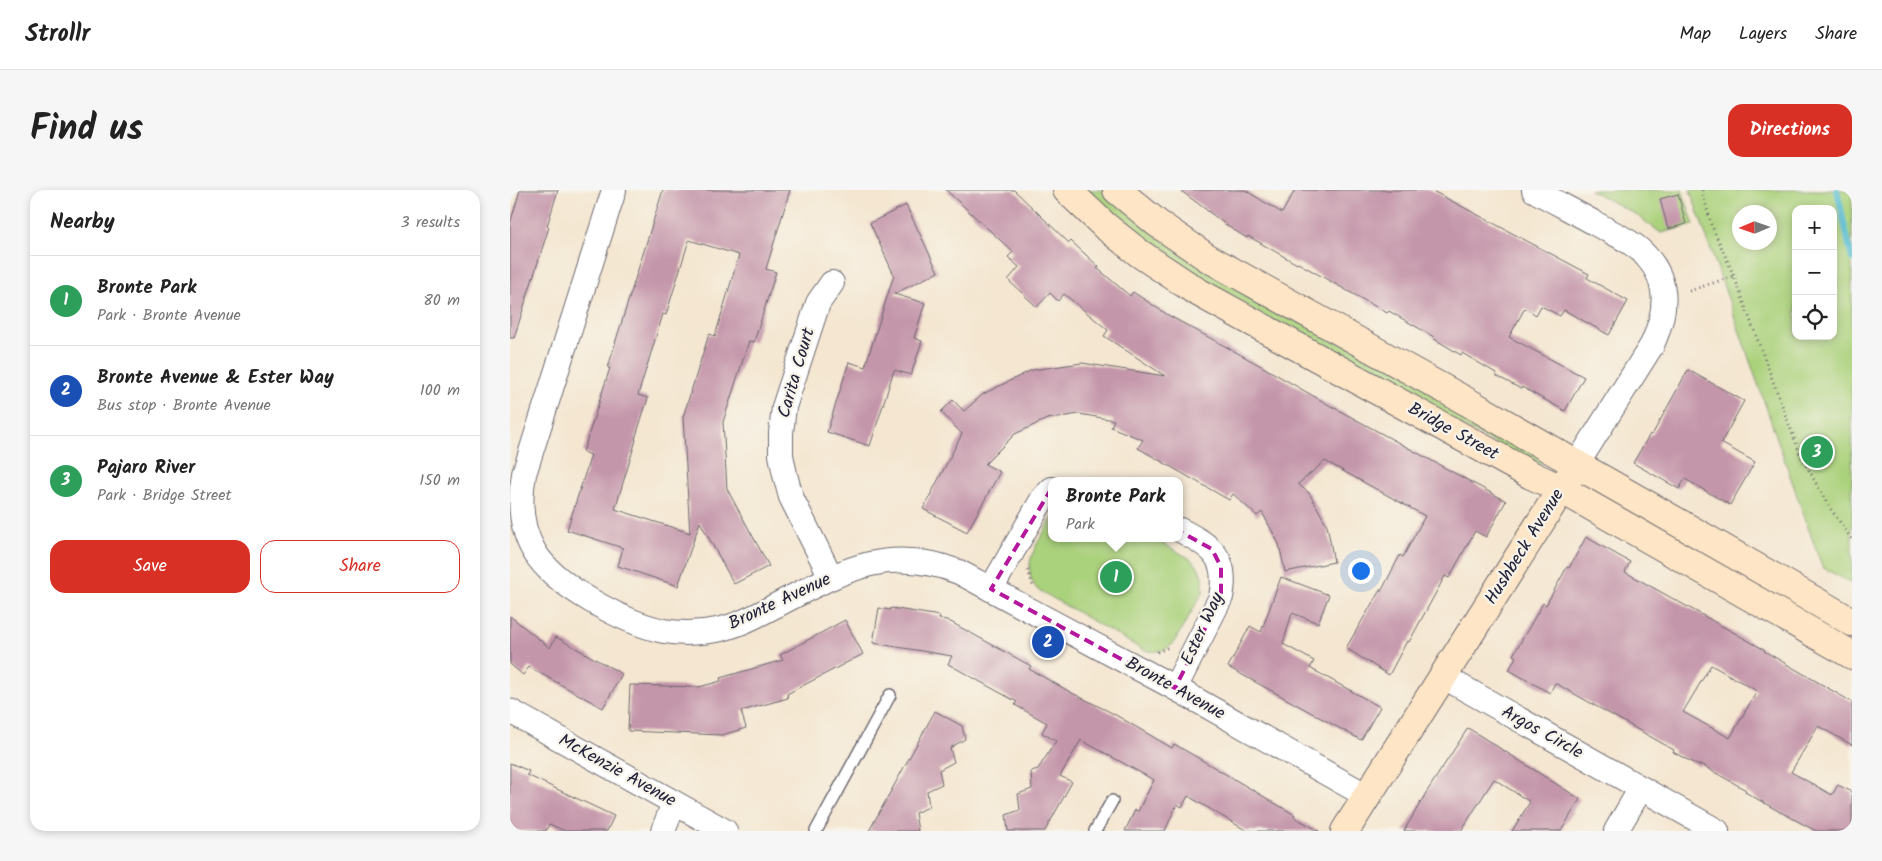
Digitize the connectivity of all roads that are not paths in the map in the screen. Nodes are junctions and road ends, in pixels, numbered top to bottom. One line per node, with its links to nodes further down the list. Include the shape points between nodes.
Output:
1 (614, 190): 10 (street, Bronte Avenue, via 524,474 520,494 522,513 534,551 544,567 580,594 626,618 667,631 701,632 735,625)
2 (1066, 190): 7 (street, Bridge Street, via 1139,253 1196,291)
3 (1117, 190): 6 (street, Bridge Street, via 1208,258)
4 (1534, 190): 6 (street, Hushbeck Avenue, via 1646,255 1656,269 1664,298 1660,329 1652,345)
5 (832, 283): 10 (street, Carita Court, via 818,303 784,407 781,433 783,468 792,497)
6 (1577, 464): 7 (street, Hushbeck Avenue); 12 (street, Bridge Street)
7 (1561, 489): 13 (street, Bridge Street); 14 (street, Hushbeck Avenue)
8 (1048, 493): 11 (street)
9 (1183, 540): 15 (street, Ester Way, via 1204,543 1212,549 1221,567 1223,587)
10 (831, 577): 11 (street, Bronte Avenue, via 865,564 906,559 942,565)
11 (991, 589): 15 (street, Bronte Avenue)
12 (1852, 622)
13 (1852, 655)
14 (1444, 677): 18 (street, Argos Circle); 19 (street, Hushbeck Avenue)
15 (1175, 688): 19 (street, Bronte Avenue)
16 (890, 695): 24 (lane)
17 (510, 712): 21 (street, McKenzie Avenue)
18 (1641, 788): 27 (street); 28 (street, Argos Circle)
19 (1367, 796): 26 (street, Hushbeck Avenue)
20 (1112, 801): 25 (lane)
21 (674, 803): 22 (street); 23 (street, McKenzie Avenue)
22 (662, 831)
23 (725, 831)
24 (816, 831)
25 (1095, 831)
26 (1346, 831)
27 (1616, 831)
28 (1717, 831)

